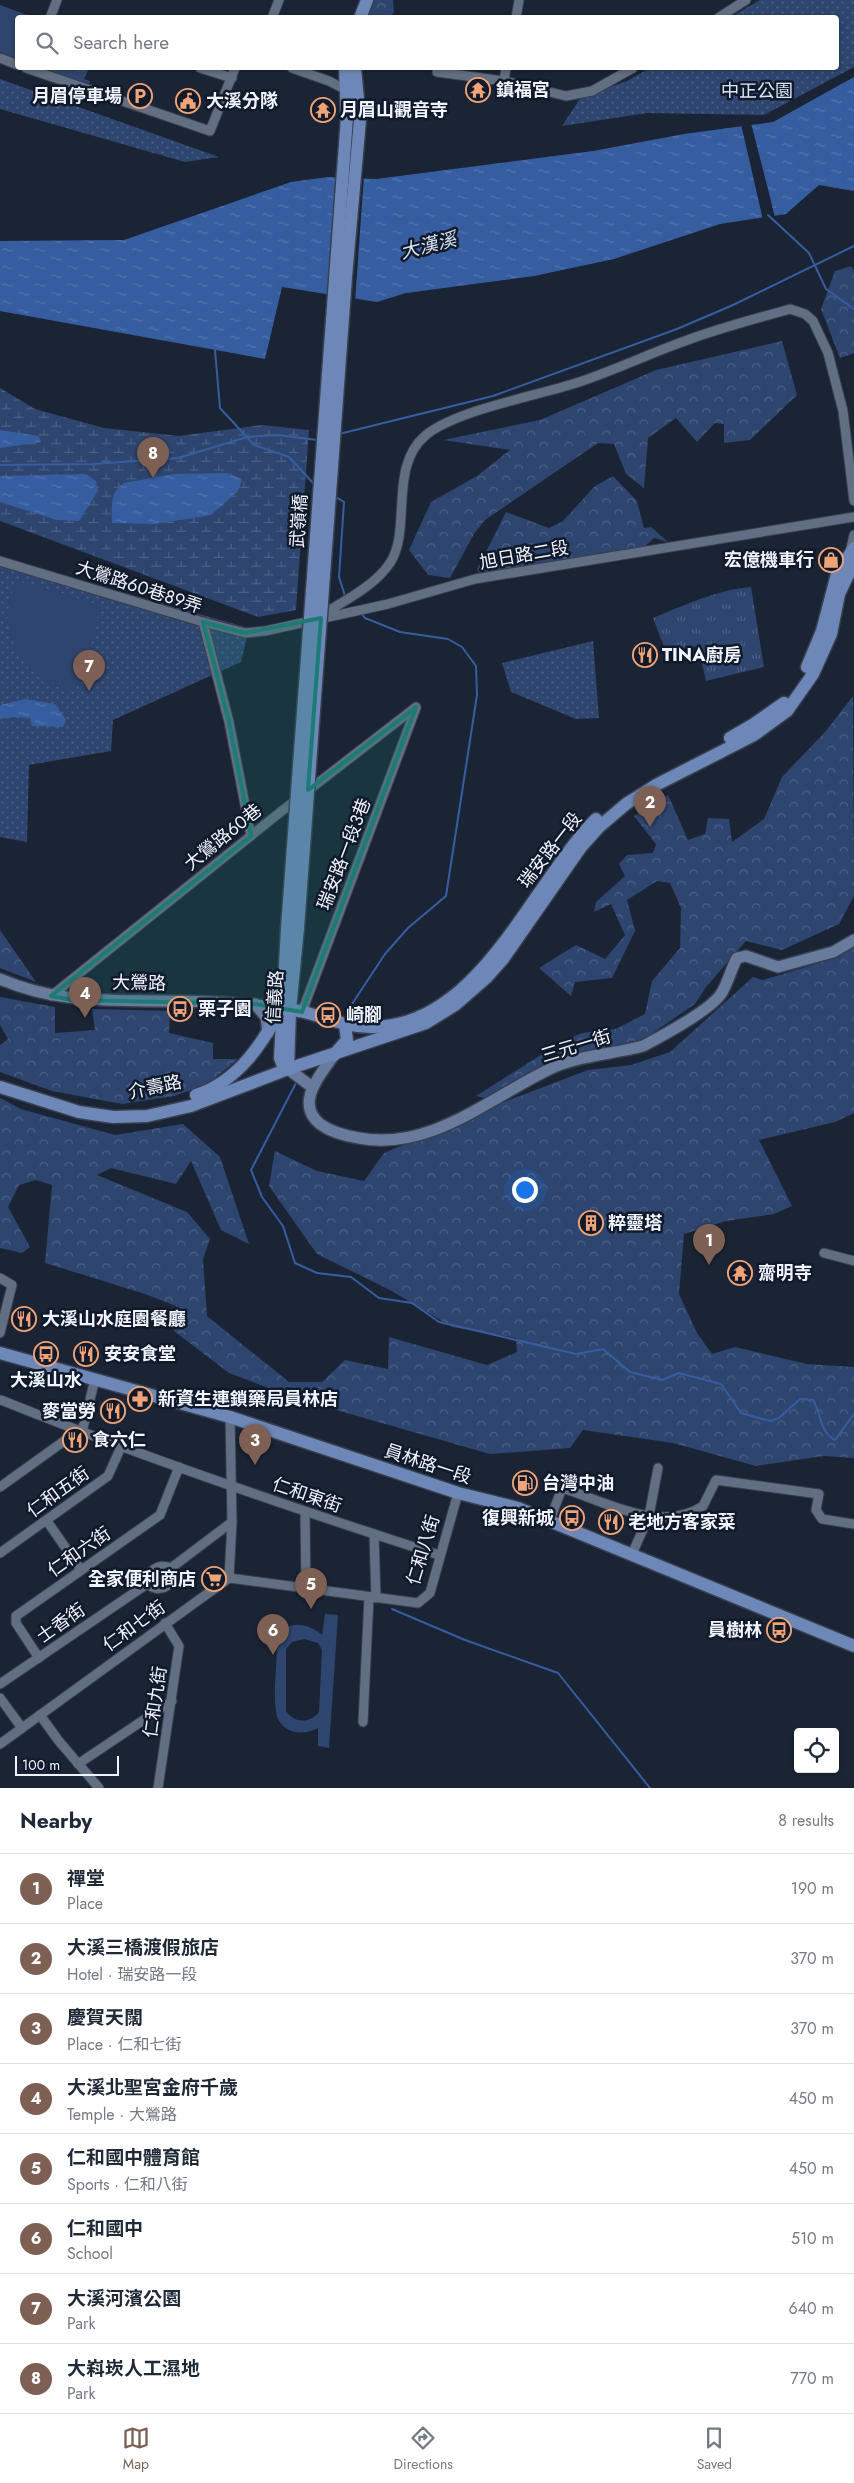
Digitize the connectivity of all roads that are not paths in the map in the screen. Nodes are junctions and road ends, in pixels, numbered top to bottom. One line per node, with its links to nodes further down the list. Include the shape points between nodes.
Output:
1 (57, 0): 7 (street)
2 (279, 0): 8 (street)
3 (358, 0): 9 (main road)
4 (367, 0): 10 (main road)
5 (518, 0): 11 (street)
6 (746, 0): 12 (street)
7 (52, 15)
8 (273, 15)
9 (353, 15)
10 (361, 15)
11 (516, 15)
12 (723, 15)
13 (0, 58): 14 (street)
14 (15, 64)
15 (33, 70): 24 (street, via 210,131)
16 (206, 70): 24 (street)
17 (234, 70): 24 (street)
18 (297, 70): 26 (street)
19 (345, 70): 26 (main road)
20 (355, 70): 27 (main road)
21 (506, 70): 25 (street)
22 (629, 70): 25 (street, via 592,91 566,96)
23 (437, 72): 25 (street)
24 (232, 78)
25 (504, 81)
26 (345, 89): 27 (street); 28 (main road)
27 (356, 97): 28 (main road)
28 (354, 119): 38 (main road, 武嶺橋, bridge)
29 (854, 501): 34 (street, via 843,411 821,335 805,314 790,309 686,340 577,383 457,418 426,435 413,452 405,476 397,543 391,562 352,596)
30 (854, 517): 34 (street, 旭日路二段, via 476,579 368,609)
31 (854, 535): 32 (street)
32 (853, 554): 44 (main road, 瑞安路一段, via 837,574 822,631 808,666 785,702 754,724 653,777 599,816 556,866 489,963 458,993 406,1023 372,1027); 46 (main road, 瑞安路一段, via 839,594 831,634 802,693 787,711 754,735 656,785 599,827 576,854 503,959 455,1005 426,1023)
33 (0, 561): 35 (street, 大鶯路60巷89弄)
34 (313, 620): 35 (street, 旭日路二段, via 245,633)
35 (203, 622): 37 (street, 大鶯路60巷89弄, via 229,722)
36 (416, 707): 37 (street, 大鶯路60巷); 43 (street, 瑞安路一段3巷)
37 (251, 836): 41 (street, 大鶯路60巷)
38 (292, 928): 43 (main road, 信義路)
39 (854, 940): 50 (street, 三元一街, via 833,952 778,966 746,956 737,958 722,994 656,1039 638,1047 556,1066 422,1135 369,1140 326,1128 309,1108)
40 (0, 979): 41 (street, 大鶯路)
41 (51, 996): 42 (street, 大鶯路, via 72,1000)
42 (255, 1004): 43 (street, 大鶯路); 45 (street, via 266,1017)
43 (291, 1010): 44 (main road, 瑞安路一段); 45 (main road, 介壽路); 47 (main road, 信義路, via 280,1058)
44 (345, 1025): 46 (main road, via 346,1040)
45 (268, 1033): 48 (main road, 介壽路, via 226,1080 205,1092 145,1110 116,1111 81,1105)
46 (334, 1055): 47 (main road, 瑞安路一段); 50 (street)
47 (288, 1069): 49 (main road, 介壽路, via 191,1106 129,1118 79,1112); 50 (street)
48 (0, 1080)
49 (0, 1087)
50 (312, 1087)
51 (824, 1253): 52 (street)
52 (854, 1261)
53 (0, 1278): 54 (street, via 12,1285)
54 (0, 1333)
55 (0, 1353): 56 (main road, 員林路一段)
56 (95, 1379): 58 (main road, 員林路一段); 59 (street)
57 (1, 1400): 59 (street, 仁和東街)
58 (230, 1417): 63 (street); 65 (main road, 員林路一段)
59 (80, 1432): 60 (street, 仁和東街); 64 (street)
60 (121, 1447): 61 (street, 仁和東街); 68 (street, 仁和五街, via 108,1476)
61 (179, 1468): 63 (street, 仁和東街); 77 (street, 仁和六街, via 160,1515)
62 (658, 1468): 67 (street)
63 (231, 1486): 66 (street, 仁和東街); 70 (street)
64 (0, 1487)
65 (458, 1493): 69 (main road, 員林路一段, via 518,1508); 75 (street, 仁和八街)
66 (305, 1512): 72 (street, 仁和東街); 80 (street)
67 (649, 1516): 69 (street, via 562,1488); 71 (street, via 684,1514 703,1506 716,1480 819,1494 816,1510 822,1519); 74 (street)
68 (47, 1520): 73 (street, 仁和五街); 77 (street)
69 (550, 1520): 74 (main road, 員林路一段)
70 (232, 1522): 76 (street, 士香街); 78 (street)
71 (854, 1524)
72 (374, 1534): 75 (street, 仁和東街); 81 (street)
73 (0, 1553)
74 (632, 1554): 83 (main road, 員林路一段)
75 (439, 1556): 81 (street, 仁和八街, via 430,1594 425,1599 418,1603)
76 (171, 1568): 79 (street, 士香街, via 164,1565 156,1567); 79 (street, via 172,1582 167,1587 160,1590)
77 (81, 1570): 86 (street, 仁和六街, via 16,1616 16,1623)
78 (230, 1578): 80 (street, 仁和八街); 82 (street, 仁和七街)
79 (147, 1584): 86 (street, 士香街)
80 (306, 1588): 81 (street, 仁和八街)
81 (373, 1597): 91 (street)
82 (166, 1623): 89 (street, 仁和九街, via 179,1646); 90 (street, 仁和七街)
83 (834, 1640): 84 (main road, 員林路一段); 85 (main road, 員林路一段)
84 (854, 1646)
85 (854, 1654)
86 (39, 1658): 87 (street, 士香街)
87 (0, 1684)
88 (0, 1698): 92 (street)
89 (172, 1702): 94 (street); 96 (street, 仁和九街)
90 (40, 1715): 92 (street, 仁和七街); 94 (street)
91 (363, 1722)
92 (22, 1728): 93 (street, 仁和七街)
93 (0, 1744)
94 (78, 1764): 95 (street)
95 (100, 1788)
96 (158, 1788)

